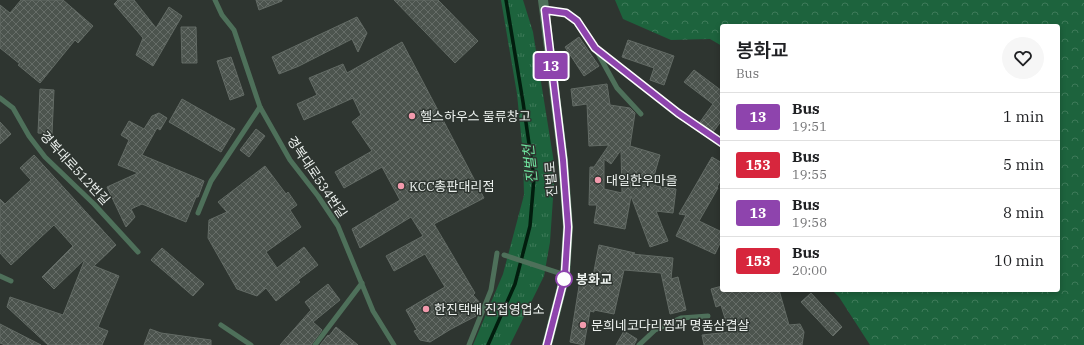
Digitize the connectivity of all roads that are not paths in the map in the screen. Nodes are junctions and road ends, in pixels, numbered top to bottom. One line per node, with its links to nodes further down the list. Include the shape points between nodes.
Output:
1 (215, 0): 5 (lane, 경복대로534번길, via 222,15 234,30)
2 (544, 5): 3 (lane, 진벌로, via 566,13 577,21); 12 (street, 진벌로, via 563,160 568,227)
3 (595, 48): 6 (lane, 진벌로, via 617,88); 7 (lane, 진벌로, via 678,113)
4 (0, 98): 9 (lane, 경복대로512번길, via 12,108 45,157 94,204)
5 (260, 107): 8 (lane, via 211,181); 15 (lane, 경복대로534번길, via 290,160 338,226)
6 (641, 114)
7 (720, 142)
8 (198, 213)
9 (138, 252)
10 (497, 253): 21 (lane, via 491,290)
11 (504, 255): 12 (lane)
12 (565, 275): 22 (street, 진벌로)
13 (0, 276): 14 (lane)
14 (11, 281)
15 (362, 283): 19 (lane); 20 (lane, 경복대로534번길, via 373,310)
16 (708, 316): 23 (lane, via 681,318 655,330)
17 (221, 325): 18 (lane)
18 (251, 345)
19 (315, 345)
20 (394, 345)
21 (470, 345)
22 (547, 345)
23 (639, 345)

